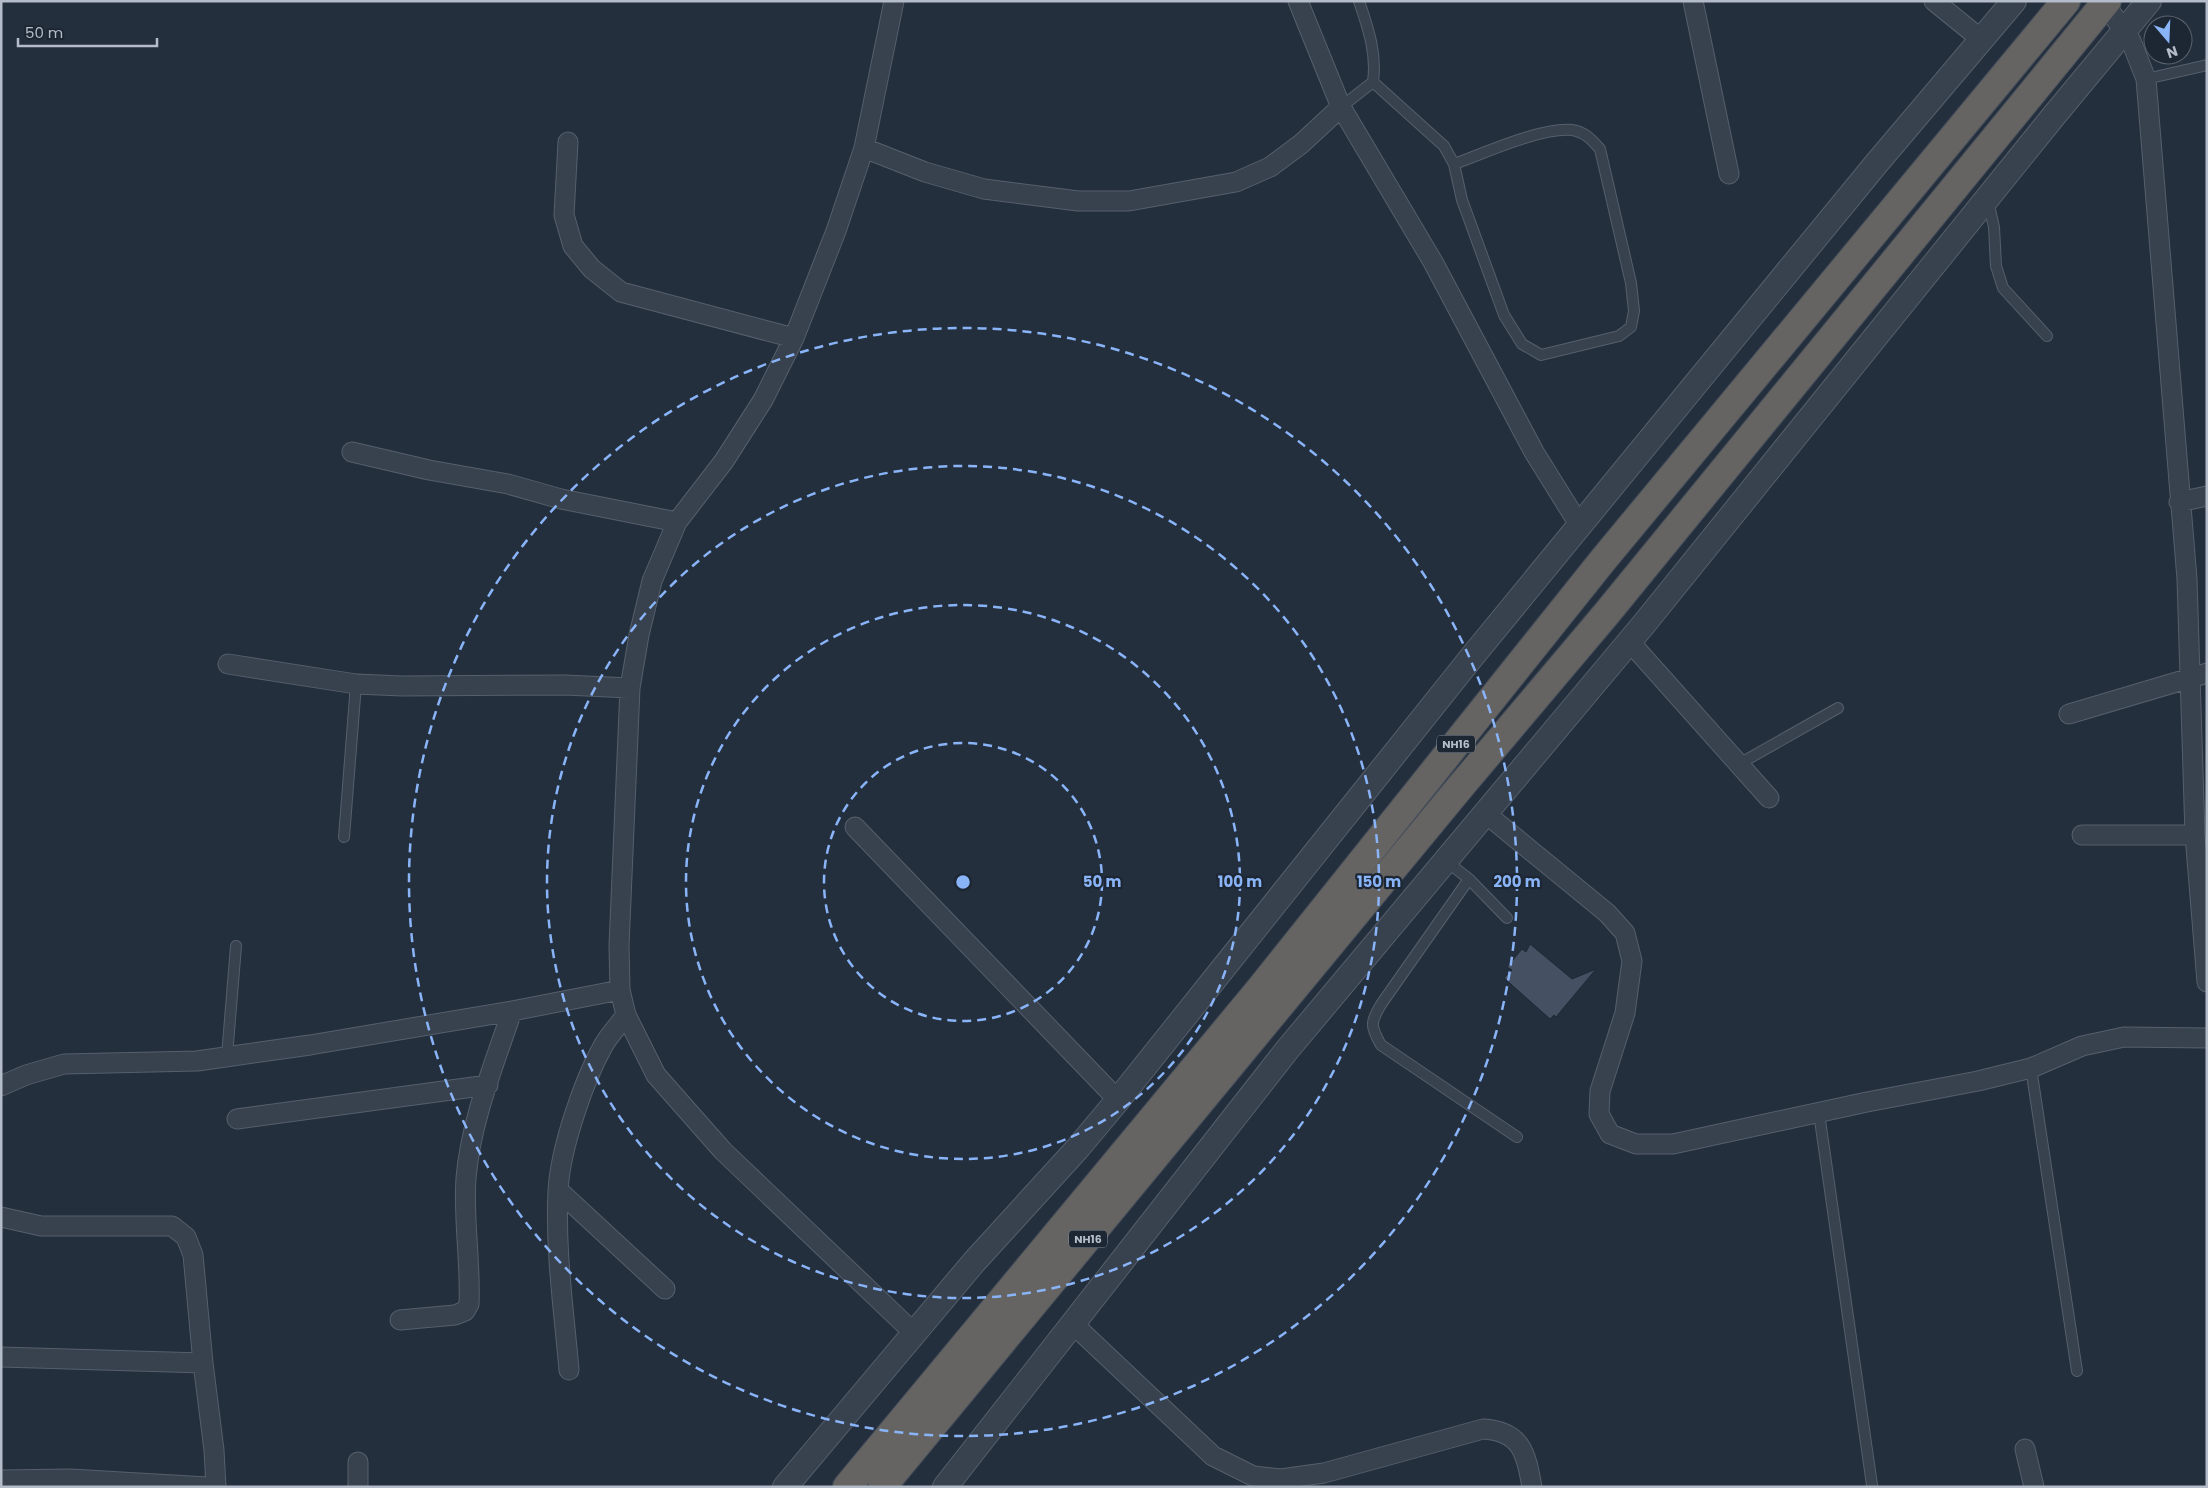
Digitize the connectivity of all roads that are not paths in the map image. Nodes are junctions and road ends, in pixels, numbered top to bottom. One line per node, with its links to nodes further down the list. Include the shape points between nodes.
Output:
1 (894, 1): 17 (street)
2 (1298, 1): 15 (street)
3 (1359, 1): 14 (lane, via 1376,64)
4 (1693, 1): 19 (street)
5 (1934, 1): 11 (street)
6 (2014, 1): 11 (street)
7 (2066, 1): 78 (highway, NH16, via 1609,552 1247,1004)
8 (2149, 1): 10 (street)
9 (2106, 2): 10 (street); 79 (highway, NH16, via 1607,613)
10 (2124, 32): 13 (street, via 2131,41); 20 (street)
11 (1982, 40): 27 (street, via 1876,164)
12 (2207, 64): 13 (lane)
13 (2146, 79): 25 (street)
14 (1373, 82): 15 (lane); 18 (lane, via 1444,146)
15 (1341, 107): 17 (street, via 1270,167 1236,182 1129,202 1078,202 984,189 925,172); 27 (street, via 1433,262 1534,452)
16 (568, 142): 22 (street, via 564,215 573,246 592,269 621,292)
17 (864, 148): 22 (street)
18 (1454, 164): 18 (lane, via 1462,200 1504,316 1522,344 1540,355 1619,336 1631,327 1634,311 1631,283 1600,149 1590,136 1573,130 1543,133)
19 (1729, 174)
20 (1987, 198): 21 (lane, via 1994,227 1996,266 2003,288); 28 (street)
21 (2047, 336)
22 (794, 338): 26 (street, via 758,408 724,461)
23 (352, 452): 26 (street)
24 (2207, 496): 25 (street)
25 (2179, 502): 30 (street)
26 (677, 522): 32 (street, via 652,581)
27 (1580, 526): 55 (street)
28 (1629, 641): 35 (street); 37 (street)
29 (228, 664): 31 (street)
30 (2198, 675): 34 (street); 40 (street)
31 (356, 684): 32 (street); 41 (lane)
32 (630, 688): 47 (street)
33 (1838, 708): 35 (lane)
34 (2069, 714)
35 (1739, 764): 36 (street)
36 (1769, 798)
37 (1486, 813): 42 (street); 56 (street, via 1607,913 1625,933 1632,961 1626,1013 1600,1091 1599,1114 1610,1134 1636,1144 1673,1144)
38 (855, 827): 55 (street)
39 (2082, 835): 40 (street)
40 (2195, 835): 46 (street)
41 (344, 837)
42 (1446, 861): 43 (lane); 63 (street, via 1287,1050)
43 (1468, 879): 44 (lane); 58 (lane, via 1382,1003 1373,1018 1372,1030 1381,1045)
44 (1507, 918)
45 (236, 946): 51 (lane)
46 (2207, 981)
47 (620, 990): 48 (street); 49 (street)
48 (512, 1011): 51 (street); 54 (street)
49 (626, 1015): 59 (street, via 603,1046 579,1102); 64 (street, via 656,1075 723,1151)
50 (2207, 1038): 52 (street, via 2124,1037 2082,1046)
51 (227, 1056): 53 (street, via 197,1060 64,1064)
52 (2031, 1068): 56 (street); 68 (lane)
53 (1, 1086)
54 (488, 1086): 57 (street); 62 (street, via 474,1127 466,1177 469,1304 465,1311 455,1315)
55 (1118, 1100): 64 (street)
56 (1819, 1113): 73 (lane)
57 (237, 1119)
58 (1517, 1137)
59 (558, 1190): 61 (street); 67 (street, via 560,1274)
60 (1, 1218): 66 (street, via 41,1226 172,1226 186,1237 193,1255)
61 (665, 1288)
62 (400, 1320)
63 (1072, 1323): 80 (street); 81 (street, via 1212,1456 1252,1476 1280,1479 1324,1473 1483,1429 1501,1430 1516,1441 1526,1457)
64 (914, 1333): 77 (street)
65 (1, 1357): 66 (street)
66 (203, 1362): 75 (street)
67 (569, 1370)
68 (2077, 1371)
69 (2025, 1449): 82 (street)
70 (358, 1462): 76 (street)
71 (1, 1480): 72 (street, via 70,1478)
72 (145, 1485): 74 (street)
73 (1872, 1485)
74 (207, 1487)
75 (216, 1487)
76 (358, 1487)
77 (785, 1487)
78 (847, 1487)
79 (882, 1487)
80 (945, 1487)
81 (1532, 1487)
82 (2034, 1487)

